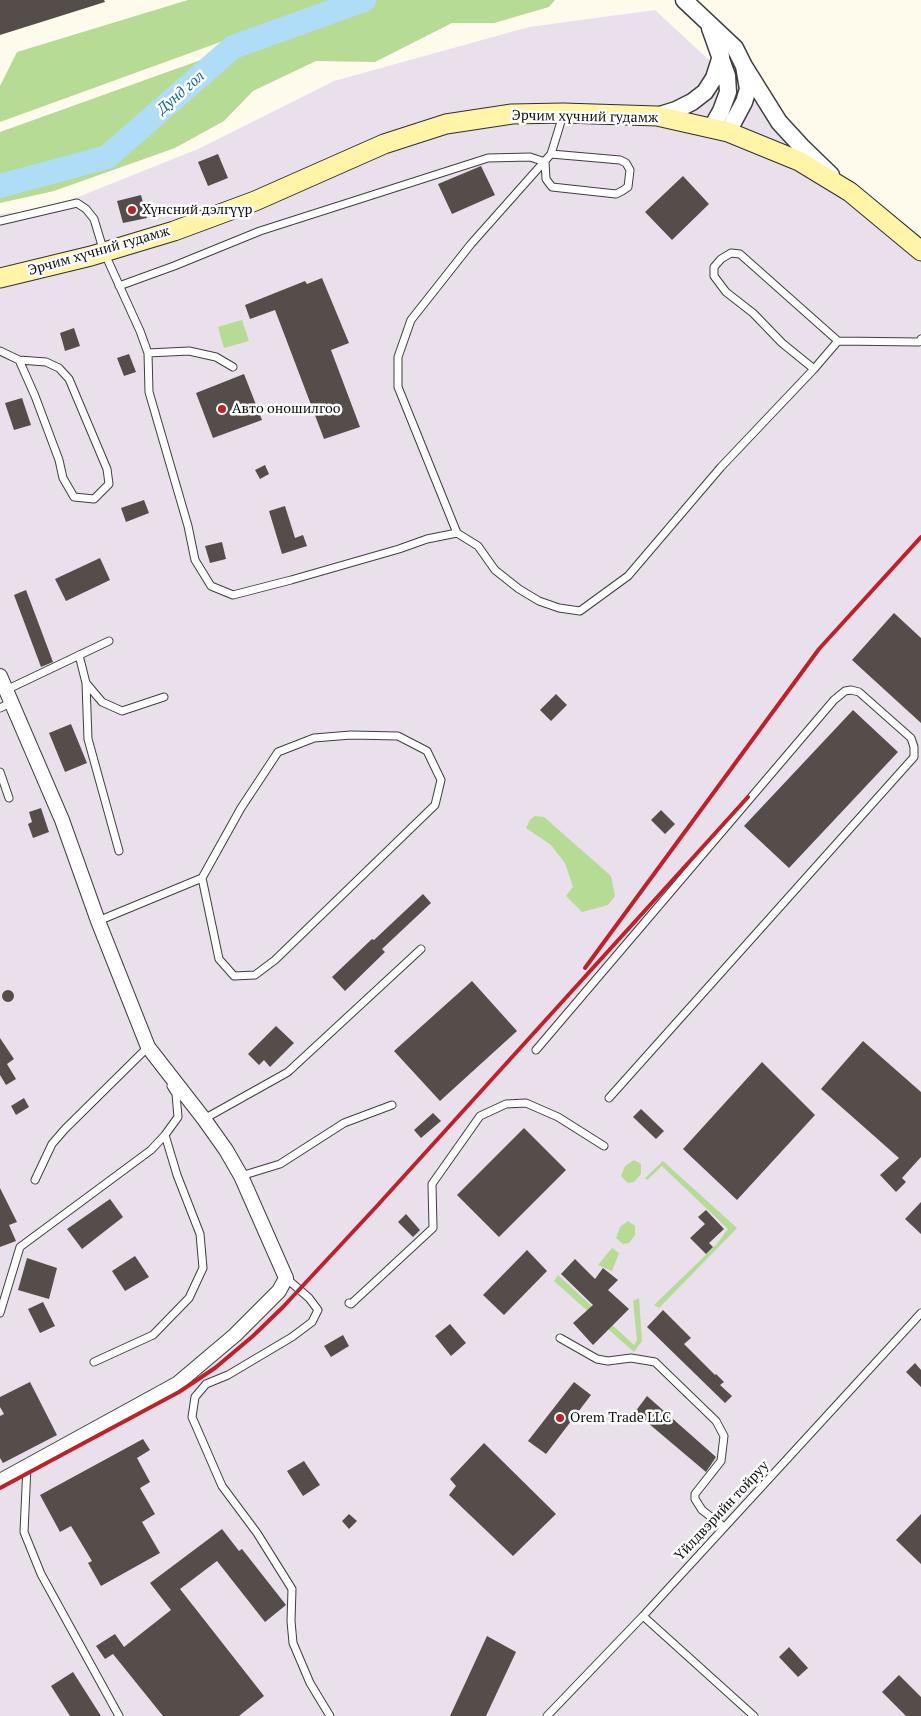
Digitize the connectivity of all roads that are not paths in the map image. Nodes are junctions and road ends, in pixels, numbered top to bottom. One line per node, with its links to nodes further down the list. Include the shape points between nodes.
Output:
1 (684, 0): 2 (street)
2 (708, 24): 3 (street); 4 (street, via 734,48)
3 (721, 56): 6 (street, via 714,78 705,92 692,102); 7 (street, via 728,92 721,112)
4 (744, 66): 7 (street, via 748,89 744,102); 10 (street, via 779,122)
5 (563, 113): 6 (main road, Эрчим хүчний гудамж); 8 (lane); 13 (main road, Эрчим хүчний гудамж, via 512,114 446,124 384,144 237,208)
6 (657, 116): 7 (main road, Эрчим хүчний гудамж)
7 (720, 130): 10 (main road, Эрчим хүчний гудамж, via 799,161)
8 (551, 154): 9 (lane); 9 (lane, via 620,160 630,170 628,187 616,194 552,187 546,179)
9 (545, 162): 15 (lane, via 530,157 488,158 260,232); 23 (lane, via 471,244 411,320 398,358 398,387)
10 (850, 192): 12 (main road, Эрчим хүчний гудамж)
11 (0, 221): 13 (lane, via 77,203 94,219)
12 (921, 251)
13 (104, 252): 14 (main road, Эрчим хүчний гудамж); 15 (lane)
14 (0, 278)
15 (119, 286): 19 (lane)
16 (921, 339): 17 (lane, via 918,342)
17 (838, 341): 22 (lane); 22 (lane, via 740,254 731,253 714,266 714,276 726,292 754,313 782,343)
18 (0, 351): 20 (lane)
19 (148, 353): 21 (lane, via 189,351 216,357); 23 (lane, via 149,392 195,560 211,586 233,595)
20 (19, 360): 20 (lane, via 59,460 63,478 74,497 94,499 109,484 107,469 70,379 59,368 46,362)
21 (233, 367)
22 (814, 369): 23 (lane, via 721,468 628,576 580,611 539,601 518,589 495,570 478,546)
23 (457, 533)
24 (109, 641): 25 (lane)
25 (79, 655): 27 (lane); 29 (lane)
26 (0, 676): 29 (street)
27 (86, 683): 28 (lane, via 102,702 122,711); 32 (lane, via 88,739)
28 (164, 697)
29 (6, 700): 34 (street, via 62,820)
30 (0, 772): 31 (lane)
31 (9, 798)
32 (119, 851)
33 (202, 878): 33 (lane, via 237,815 278,752 314,738 351,735 398,736 427,751 441,780 435,805 275,960 255,975 234,976 220,959); 34 (lane)
34 (98, 920): 36 (street)
35 (421, 949): 40 (lane, via 288,1072)
36 (148, 1047): 40 (street); 41 (lane, via 176,1094 178,1117); 44 (lane, via 52,1144)
37 (536, 1050): 38 (lane, via 834,700 845,691 859,692 911,738 914,757)
38 (609, 1098)
39 (392, 1106): 43 (lane, via 344,1123 280,1164)
40 (204, 1119): 43 (street)
41 (165, 1135): 47 (lane, via 151,1150 20,1247); 50 (lane, via 200,1234 203,1268 190,1298 153,1335)
42 (604, 1146): 46 (lane, via 558,1117 526,1103 506,1104 480,1116 432,1184 433,1228)
43 (241, 1176): 45 (street)
44 (35, 1180)
45 (286, 1278): 51 (street, via 278,1292 235,1335 177,1384); 56 (lane, via 318,1310 312,1322 228,1375 206,1384 195,1398 192,1417 222,1486 257,1533 292,1589 294,1643 310,1683)
46 (349, 1303)
47 (0, 1313)
48 (921, 1313): 53 (lane, Үйлдвэрийн тойруу)
49 (560, 1338): 53 (lane, via 598,1359 630,1358 655,1362 716,1420 724,1436 721,1461 695,1494 695,1499 702,1510)
50 (94, 1362)
51 (27, 1466): 52 (street); 55 (lane, via 24,1532 41,1574)
52 (0, 1480)
53 (724, 1527): 54 (lane, Үйлдвэрийн тойруу)
54 (643, 1616): 57 (lane, Үйлдвэрийн тойруу); 58 (lane)
55 (119, 1716)
56 (330, 1716)
57 (547, 1716)
58 (754, 1716)

